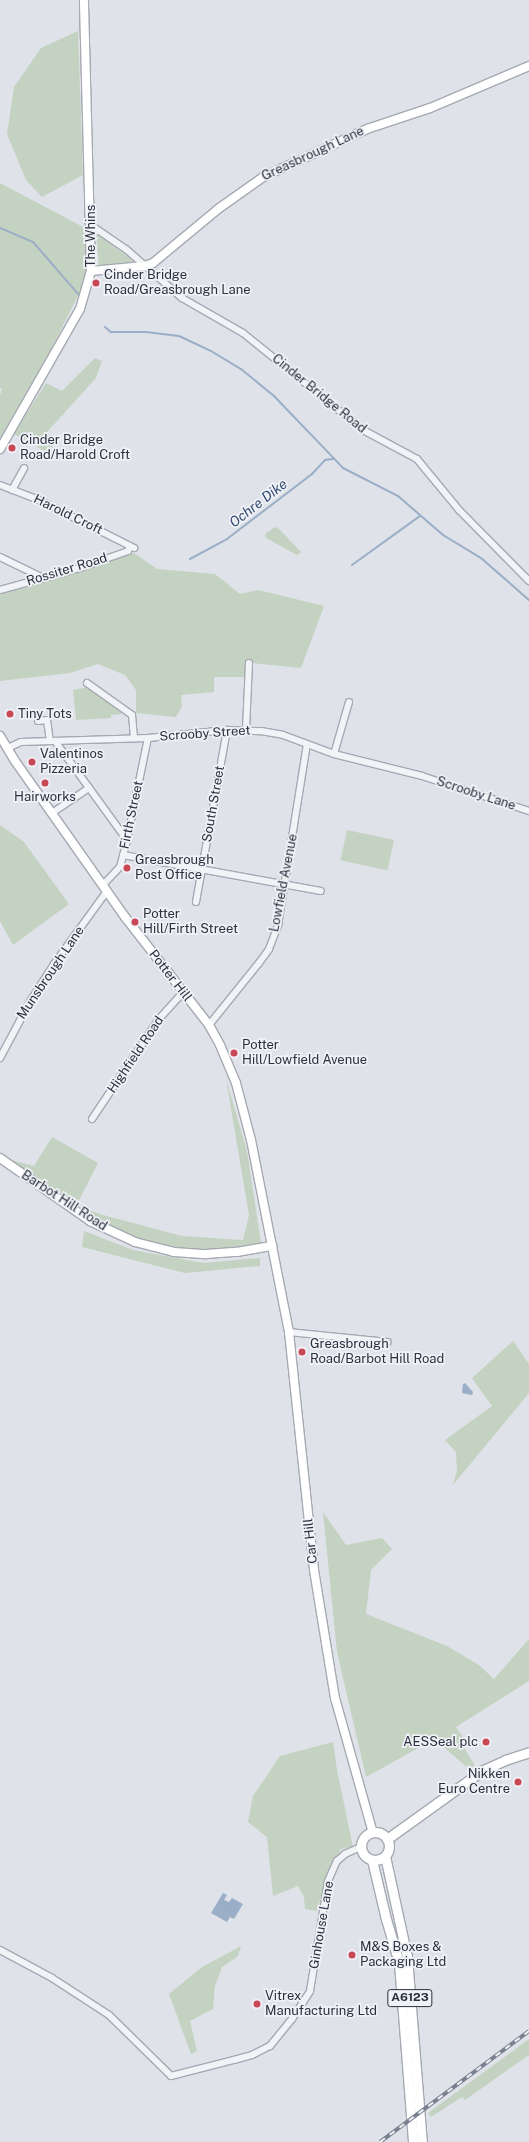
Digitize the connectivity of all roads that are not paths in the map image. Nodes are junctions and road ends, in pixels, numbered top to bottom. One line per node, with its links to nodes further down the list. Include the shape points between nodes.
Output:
1 (84, 0): 3 (main road, The Whins)
2 (529, 66): 4 (main road, Greasbrough Lane, via 430,108 367,129 286,164 263,176 218,209 160,259)
3 (92, 226): 4 (street, Cinder Bridge Road); 5 (main road, The Whins)
4 (144, 266): 5 (main road, Greasbrough Lane); 13 (street, Cinder Bridge Road, via 182,298 243,333 363,430 417,459 459,510)
5 (92, 271): 6 (main road, The Whins, via 80,309)
6 (0, 448)
7 (24, 468): 9 (street)
8 (0, 485): 9 (street, Harold Croft)
9 (12, 490): 10 (street, Harold Croft, via 37,499)
10 (132, 547): 12 (street, Rossiter Road, via 128,551)
11 (0, 557): 12 (street)
12 (43, 578): 14 (street, Rossiter Road)
13 (529, 581)
14 (0, 590)
15 (249, 662): 19 (street)
16 (87, 683): 22 (street, via 132,715)
17 (349, 702): 27 (street)
18 (38, 721): 24 (street, via 47,720)
19 (246, 729): 20 (street, Scrooby Street); 25 (street, Scrooby Street, via 274,733)
20 (227, 730): 23 (street, Scrooby Street); 34 (street, South Street)
21 (0, 736): 26 (main road, Potter Hill)
22 (134, 738): 23 (street, Scrooby Street); 24 (street, Scrooby Street)
23 (148, 738): 32 (street, Firth Street)
24 (52, 741): 26 (street, Scrooby Street, via 21,742); 29 (street)
25 (307, 744): 27 (street, Scrooby Street); 35 (street, Lowfield Avenue)
26 (8, 748): 31 (main road, Potter Hill)
27 (334, 754): 28 (street, Scrooby Street)
28 (422, 776): 30 (street, Scrooby Lane)
29 (89, 788): 31 (street); 32 (street)
30 (529, 811)
31 (52, 813): 36 (main road, Potter Hill)
32 (128, 840): 33 (street, Firth Street)
33 (123, 855): 34 (street); 36 (street, Firth Street, via 120,867)
34 (202, 871): 35 (street); 38 (street, South Street)
35 (285, 885): 37 (street); 40 (street, Lowfield Avenue, via 278,925 269,949)
36 (105, 888): 39 (main road, Potter Hill); 41 (street, Munsbrough Lane, via 27,1007)
37 (321, 892)
38 (196, 902)
39 (183, 992): 40 (main road, Potter Hill); 42 (street, Highfield Road, via 159,1019)
40 (209, 1025): 44 (main road, Potter Hill, via 236,1083 251,1140)
41 (0, 1058)
42 (92, 1119)
43 (0, 1158): 44 (main road, Barbot Hill Road, via 90,1221 135,1242 163,1250 206,1254)
44 (272, 1246): 45 (main road, Car Hill)
45 (289, 1332): 46 (street); 48 (main road, Car Hill, via 314,1570 325,1645 335,1698)
46 (387, 1342)
47 (529, 1752): 49 (main road, via 484,1770)
48 (372, 1833): 49 (main road, via 380,1834); 50 (main road, via 365,1836)
49 (387, 1839): 51 (main road, A6123, via 389,1848)
50 (361, 1847): 52 (main road, A6123, via 364,1856); 53 (street, Ginhouse Lane, via 345,1854 337,1861 328,1881 310,1991 270,2046 252,2055 171,2076 109,2015 52,1978)
51 (385, 1856): 52 (main road); 55 (main road, A6123, via 407,1957)
52 (372, 1860): 54 (main road, A6123, via 399,1963)
53 (0, 1950)
54 (413, 2142)
55 (422, 2142)

